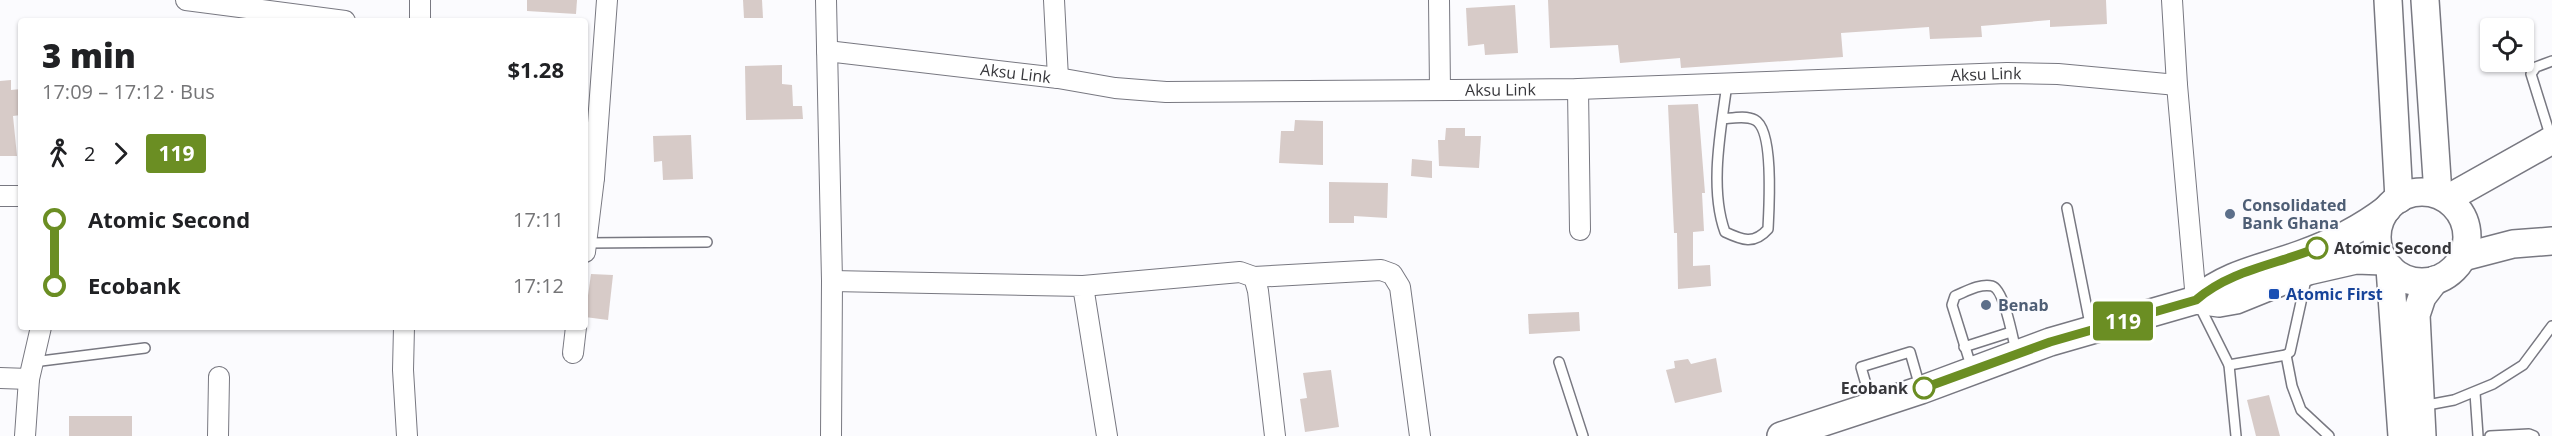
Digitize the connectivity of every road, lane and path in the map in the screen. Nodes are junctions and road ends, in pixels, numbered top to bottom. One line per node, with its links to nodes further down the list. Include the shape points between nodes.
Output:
1 (186, 0): 10 (street)
2 (420, 0): 12 (street)
3 (607, 0): 22 (street)
4 (826, 0): 13 (street)
5 (1054, 0): 15 (street)
6 (1438, 0): 18 (street)
7 (2172, 0): 17 (street)
8 (2388, 0): 26 (main road)
9 (2425, 0): 25 (main road)
10 (237, 3): 11 (street)
11 (327, 18)
12 (420, 18)
13 (827, 51): 15 (street, Aksu Link); 38 (street)
14 (2552, 61): 21 (lane, via 2536,67 2531,74)
15 (1058, 78): 18 (street, Aksu Link, via 1166,92)
16 (1727, 84): 17 (street, Aksu Link, via 2007,73); 19 (street, Aksu Link); 20 (lane)
17 (2177, 85): 40 (street)
18 (1440, 89): 19 (street, Aksu Link)
19 (1578, 89): 29 (street)
20 (1722, 119): 20 (lane, via 1745,117 1756,120 1764,129 1768,230 1753,240 1744,241 1725,232 1721,221 1718,159)
21 (2550, 128): 25 (main road)
22 (590, 178): 28 (street)
23 (0, 196): 24 (street)
24 (18, 196)
25 (2442, 197): 26 (main road, via 2416,193); 33 (main road, via 2456,207 2466,225)
26 (2393, 204): 34 (main road, via 2380,224 2378,237); 40 (main road, via 2351,234 2230,277)
27 (2067, 208): 45 (lane)
28 (588, 212)
29 (1580, 230)
30 (2552, 241): 33 (main road, via 2513,244)
31 (707, 242): 32 (lane)
32 (588, 247)
33 (2463, 257): 37 (main road, via 2446,275)
34 (2386, 264): 35 (main road, via 2356,260); 37 (main road, via 2410,280); 71 (main road)
35 (2308, 271): 40 (main road, via 2236,300); 49 (lane)
36 (1254, 277): 39 (street, via 1240,272); 65 (street); 66 (street, via 1382,270 1392,274 1400,287)
37 (2434, 280): 59 (main road, via 2416,315)
38 (832, 281): 39 (street); 63 (street)
39 (1083, 286): 64 (street)
40 (2196, 300): 45 (main road); 52 (lane)
41 (2552, 326): 57 (lane, via 2523,365)
42 (40, 330): 53 (street)
43 (404, 330): 62 (street)
44 (576, 330): 48 (street)
45 (2091, 330): 46 (main road)
46 (2014, 343): 50 (main road); 50 (lane, via 2004,303 1996,289 1979,287 1953,299 1953,313)
47 (145, 348): 53 (lane)
48 (573, 353)
49 (2286, 355): 52 (lane); 70 (lane, via 2301,410)
50 (1968, 358): 56 (main road)
51 (1559, 362): 67 (lane)
52 (2229, 365): 69 (lane)
53 (31, 371): 55 (street); 60 (street)
54 (219, 377): 61 (street)
55 (0, 378)
56 (1921, 390): 58 (main road); 58 (lane, via 1910,352 1861,367)
57 (2475, 393): 59 (lane); 73 (lane)
58 (1873, 406): 68 (main road)
59 (2420, 406): 72 (main road)
60 (25, 436)
61 (218, 436)
62 (407, 436)
63 (831, 436)
64 (1107, 436)
65 (1275, 436)
66 (1420, 436)
67 (1583, 436)
68 (1781, 436)
69 (2236, 436)
70 (2329, 436)
71 (2402, 436)
72 (2422, 436)
73 (2478, 436)
74 (2490, 436): 75 (lane)
75 (2534, 436)

